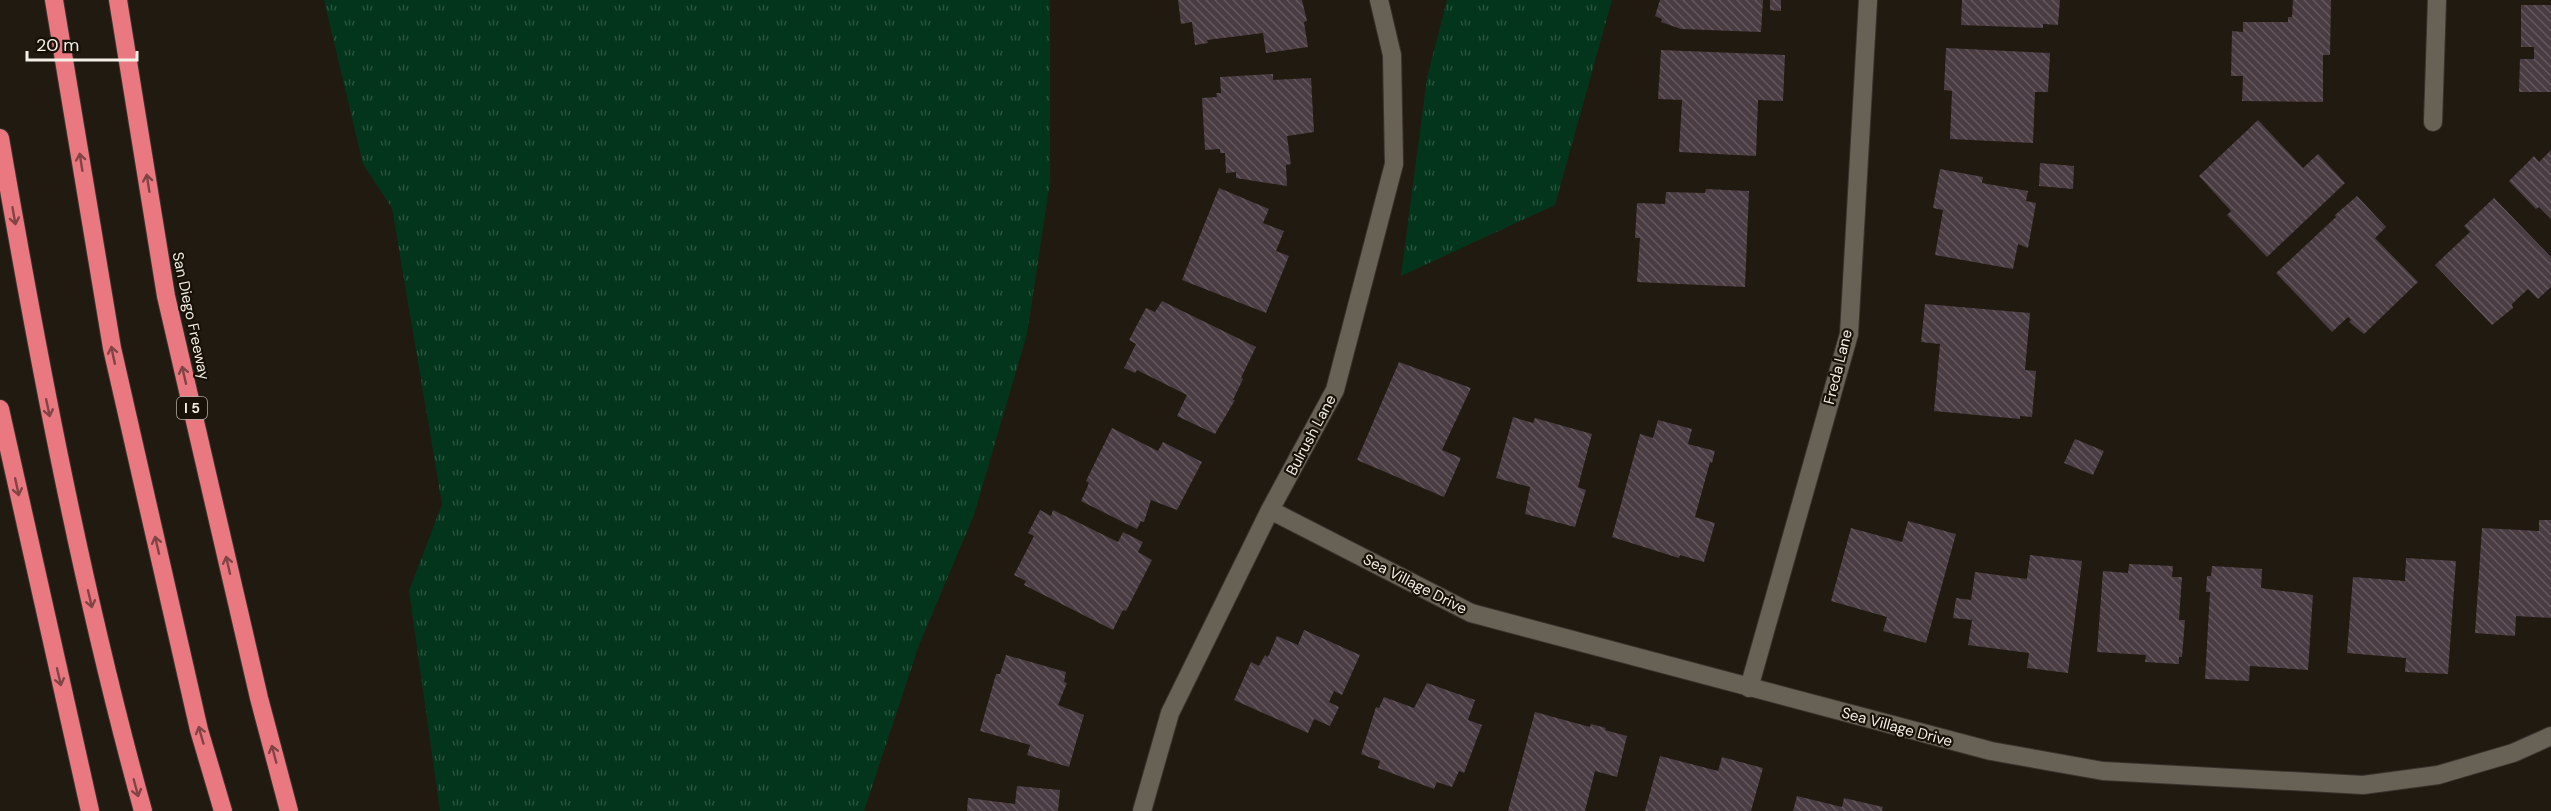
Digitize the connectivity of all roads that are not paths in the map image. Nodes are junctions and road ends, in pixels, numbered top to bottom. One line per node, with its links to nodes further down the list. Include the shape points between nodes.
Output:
1 (54, 0): 14 (highway, one-way to 1, via 199,730 112,348)
2 (118, 0): 15 (highway, San Diego Freeway / I 5, one-way to 2, via 166,296)
3 (1379, 0): 9 (street, Bulrush Lane, via 1392,56 1394,164 1335,390)
4 (1868, 0): 10 (street, Freda Lane, via 1849,334)
5 (2437, 0): 6 (street)
6 (2433, 122)
7 (0, 138): 13 (highway, one-way to 13, via 41,376)
8 (0, 409): 12 (highway, one-way to 12)
9 (1270, 510): 10 (street, Sea Village Drive, via 1471,613); 16 (street, Bulrush Lane, via 1170,713)
10 (1749, 688): 11 (street, Sea Village Drive, via 1990,751 2103,771 2363,785 2438,775 2513,753)
11 (2551, 736)
12 (90, 811)
13 (143, 811)
14 (223, 811)
15 (289, 811)
16 (1142, 811)

